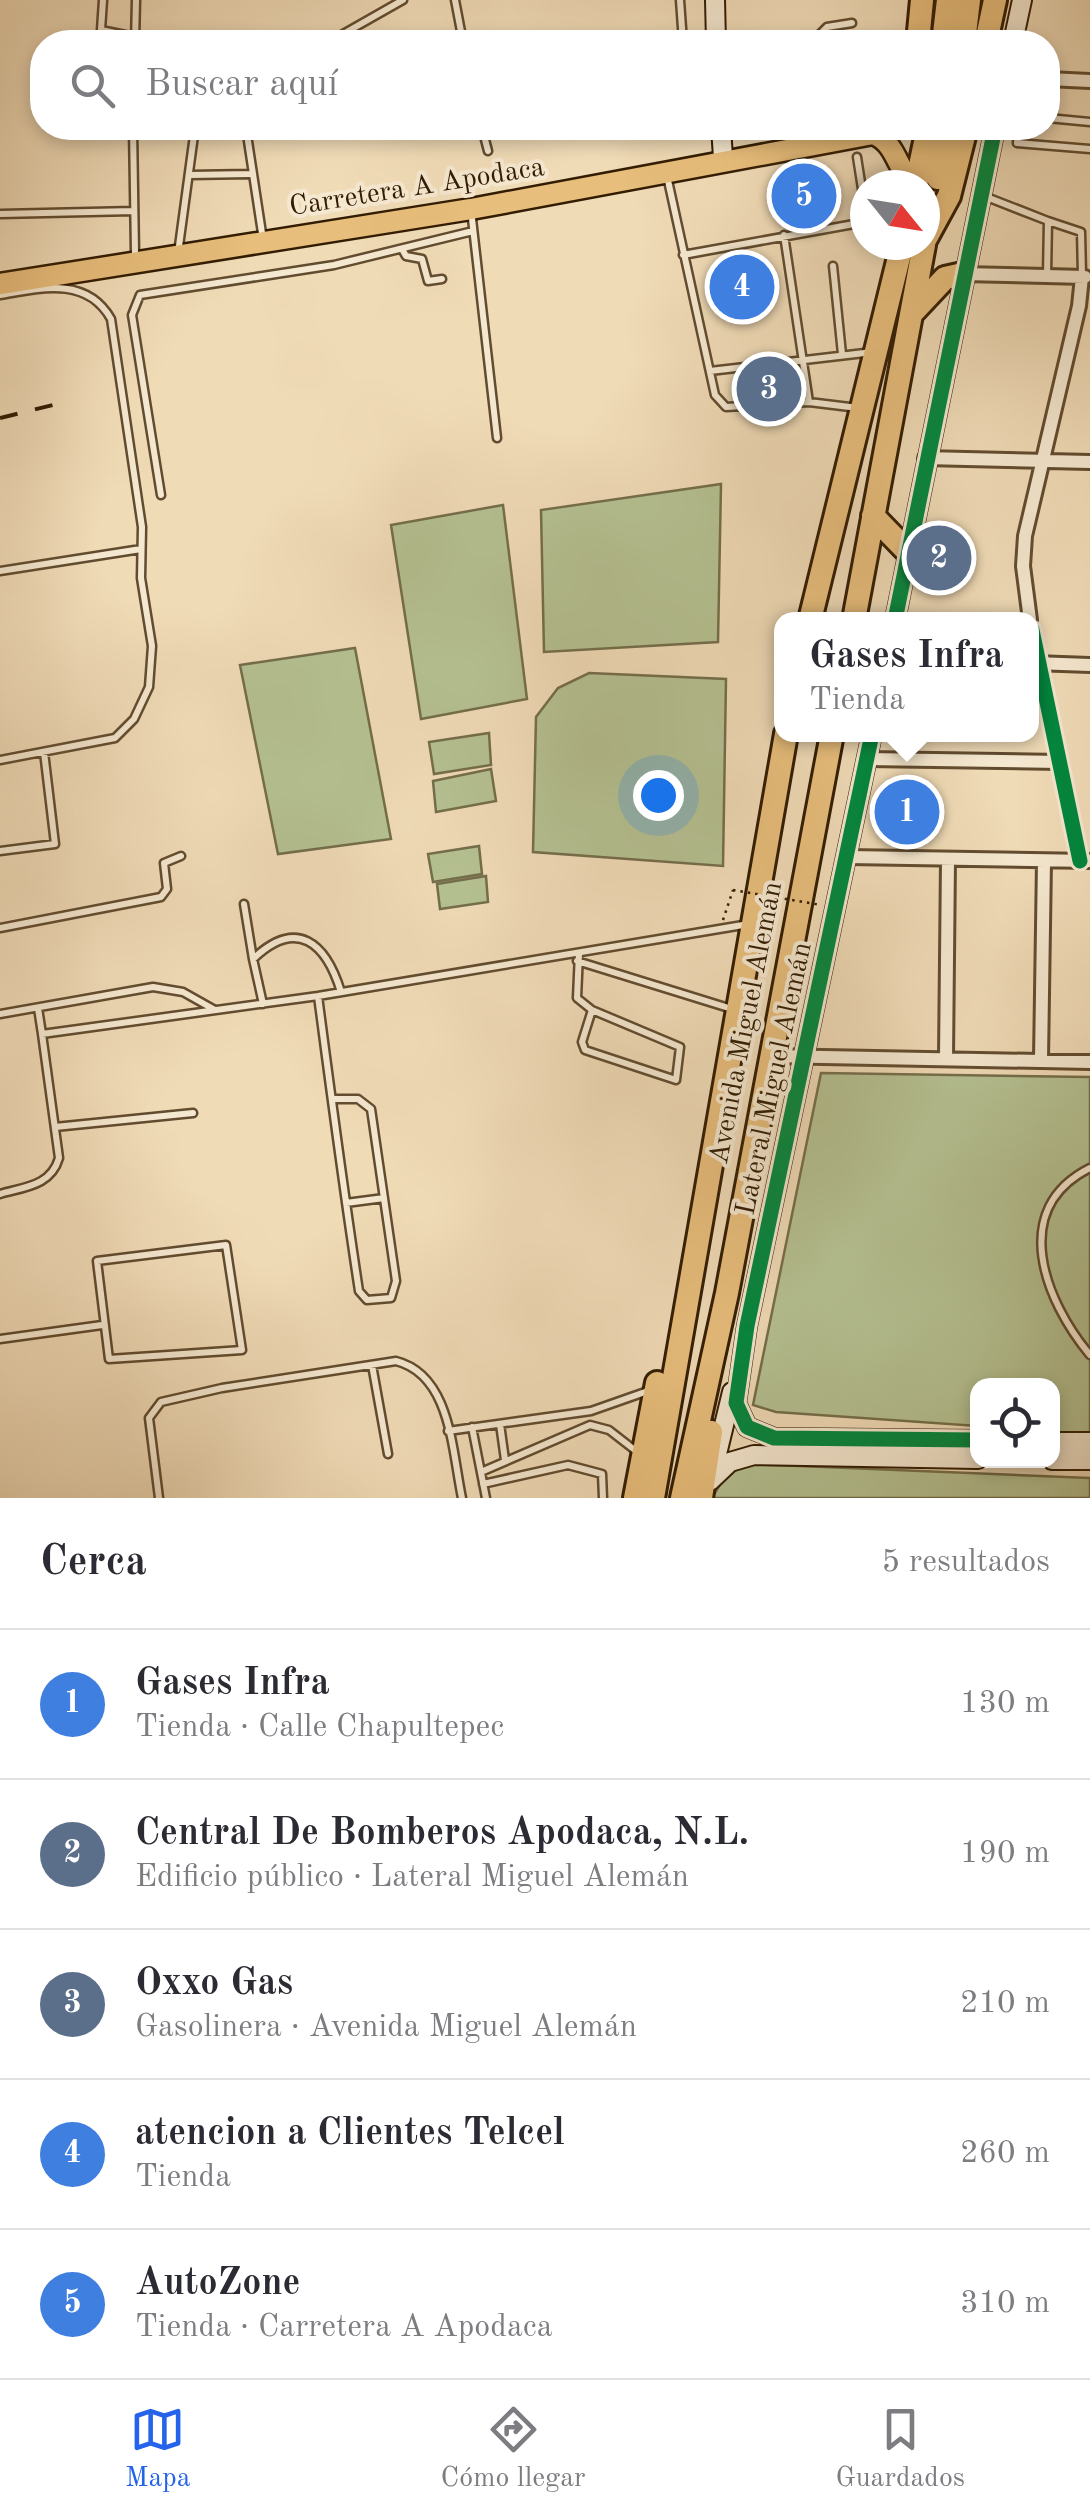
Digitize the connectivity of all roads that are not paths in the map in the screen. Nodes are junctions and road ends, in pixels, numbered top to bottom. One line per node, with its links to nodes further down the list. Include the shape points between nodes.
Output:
1 (103, 0): 13 (lane)
2 (136, 0): 14 (lane)
3 (404, 0): 15 (lane)
4 (456, 0): 16 (lane)
5 (680, 0): 17 (lane)
6 (715, 0): 18 (street)
7 (922, 0): 20 (highway)
8 (948, 0): 21 (highway)
9 (969, 0): 22 (highway)
10 (995, 0): 23 (highway)
11 (1022, 0): 24 (street)
12 (852, 23): 19 (lane)
13 (101, 30)
14 (135, 30)
15 (350, 30)
16 (462, 30)
17 (682, 30)
18 (716, 30)
19 (824, 30)
20 (919, 30)
21 (944, 30)
22 (965, 30)
23 (989, 30)
24 (1016, 30)
25 (1060, 80): 26 (street)
26 (1090, 81)
27 (1060, 119): 28 (lane)
28 (1090, 122)
29 (133, 140): 57 (lane)
30 (194, 140): 54 (lane)
31 (247, 140): 53 (lane)
32 (485, 140): 44 (lane)
33 (722, 140): 45 (street)
34 (809, 140): 45 (main road)
35 (812, 140): 48 (main road)
36 (883, 140): 50 (main road)
37 (915, 140): 47 (highway)
38 (925, 140): 47 (highway)
39 (943, 140): 52 (highway)
40 (963, 140): 59 (highway)
41 (992, 140): 55 (street)
42 (1018, 140): 43 (lane)
43 (1090, 149)
44 (488, 151)
45 (724, 156): 48 (main road)
46 (857, 157): 49 (lane)
47 (921, 160): 51 (highway)
48 (666, 170): 56 (main road); 68 (lane)
49 (859, 170)
50 (907, 170)
51 (921, 170)
52 (929, 170)
53 (250, 174): 54 (lane); 63 (lane)
54 (190, 175): 65 (lane)
55 (981, 195): 60 (lane); 72 (street)
56 (471, 204): 62 (lane); 63 (main road); 77 (main road, Carretera A Apodaca)
57 (134, 210): 58 (lane); 67 (lane)
58 (0, 214)
59 (940, 216)
60 (1048, 221): 74 (lane); 75 (lane, via 1081,232)
61 (850, 224): 64 (lane)
62 (474, 231): 66 (lane); 88 (lane)
63 (262, 232): 65 (main road)
64 (784, 235): 68 (lane); 82 (lane)
65 (179, 246): 67 (main road)
66 (402, 248): 76 (lane, via 406,256 422,259 428,281); 92 (lane, via 140,295 132,315)
67 (136, 253): 73 (main road)
68 (684, 255): 84 (lane)
69 (898, 260): 80 (highway)
70 (922, 260): 79 (highway)
71 (834, 266): 81 (lane)
72 (963, 274): 74 (street); 79 (highway, via 945,278); 89 (street)
73 (0, 275)
74 (1047, 276): 75 (street)
75 (1086, 277): 90 (street)
76 (442, 278)
77 (0, 284)
78 (0, 295): 94 (lane, via 65,286 89,296 111,319)
79 (912, 314): 93 (highway)
80 (876, 351): 81 (lane); 87 (highway)
81 (842, 354): 82 (lane)
82 (802, 358): 83 (lane); 86 (lane)
83 (764, 362): 84 (lane); 85 (lane)
84 (710, 370): 86 (lane, via 720,404)
85 (768, 380)
86 (810, 402): 87 (lane)
87 (860, 408): 97 (highway)
88 (496, 438)
89 (925, 458): 90 (street); 95 (street)
90 (1042, 462): 91 (street); 100 (street, via 1025,536)
91 (1090, 462)
92 (161, 494)
93 (873, 516): 95 (highway); 98 (highway)
94 (141, 549): 96 (lane); 107 (lane, via 152,646 142,705 115,738)
95 (907, 551): 99 (street)
96 (0, 571)
97 (812, 612)
98 (855, 612)
99 (896, 612)
100 (1029, 612)
101 (1039, 663): 102 (street)
102 (1090, 665)
103 (1039, 679): 110 (street)
104 (784, 742): 118 (highway, Avenida Miguel Alemán)
105 (830, 742): 131 (highway, Avenida Miguel Alemán)
106 (870, 742): 108 (street, Lateral Miguel Alemán)
107 (44, 752): 109 (lane); 111 (lane, via 55,844)
108 (867, 759): 110 (street); 113 (street, Lateral Miguel Alemán)
109 (0, 760)
110 (1060, 762): 116 (street)
111 (0, 851)
112 (181, 856): 119 (lane, via 164,863 162,897)
113 (848, 856): 114 (street); 132 (street, Lateral Miguel Alemán)
114 (948, 860): 115 (street); 133 (street)
115 (1044, 861): 116 (street); 134 (street)
116 (1085, 861)
117 (244, 904): 121 (lane)
118 (750, 924): 120 (lane); 128 (highway, Avenida Miguel Alemán)
119 (0, 928)
120 (578, 957): 122 (lane); 127 (lane, via 577,998); 128 (lane)
121 (254, 959): 122 (lane, via 288,936 305,940 333,968); 124 (lane)
122 (341, 992): 123 (lane)
123 (318, 996): 124 (lane); 136 (lane)
124 (263, 1004): 126 (lane)
125 (38, 1008): 126 (lane, via 164,987); 129 (lane); 130 (lane)
126 (216, 1010): 130 (lane)
127 (592, 1010): 127 (lane, via 680,1047 676,1080 584,1050)
128 (734, 1010): 143 (highway, Avenida Miguel Alemán)
129 (0, 1014)
130 (42, 1034): 138 (lane)
131 (771, 1056): 132 (street); 144 (highway, Avenida Miguel Alemán)
132 (803, 1056): 133 (street); 146 (street, Lateral Miguel Alemán)
133 (946, 1057): 134 (street)
134 (1042, 1060): 135 (street)
135 (1090, 1062)
136 (332, 1100): 141 (lane, via 358,1099 370,1109); 142 (lane)
137 (193, 1113): 138 (lane)
138 (55, 1127): 140 (lane, via 56,1169 38,1184)
139 (1090, 1168): 148 (lane, via 1061,1189 1042,1232 1041,1268 1056,1308)
140 (0, 1194)
141 (384, 1198): 142 (lane); 142 (lane, via 396,1282 391,1298 380,1300 367,1300 359,1291)
142 (346, 1203)
143 (690, 1286): 150 (highway); 173 (highway, Avenida Miguel Alemán)
144 (726, 1293): 167 (highway); 174 (highway, Avenida Miguel Alemán)
145 (102, 1325): 145 (lane, via 97,1261 226,1245 242,1350 109,1359); 147 (lane)
146 (748, 1326): 156 (street, Lateral Miguel Alemán, via 736,1403 752,1430 774,1438); 167 (street)
147 (0, 1339)
148 (1090, 1355)
149 (372, 1365): 155 (lane, via 396,1361 418,1369 436,1391); 159 (lane); 168 (lane, via 161,1402 149,1418)
150 (657, 1384): 151 (lane); 162 (highway)
151 (591, 1411): 152 (lane); 153 (lane)
152 (500, 1424): 154 (lane); 161 (lane)
153 (590, 1425): 161 (lane); 162 (lane, via 622,1440)
154 (472, 1428): 155 (lane); 165 (lane)
155 (448, 1431): 169 (lane)
156 (970, 1440)
157 (1060, 1442): 158 (street)
158 (1090, 1442)
159 (388, 1454)
160 (970, 1458): 167 (street, via 754,1454 730,1462)
161 (505, 1460): 165 (lane)
162 (642, 1460): 172 (highway)
163 (1060, 1460): 164 (street)
164 (1090, 1460)
165 (481, 1472): 166 (lane)
166 (483, 1484): 170 (lane); 171 (lane, via 582,1466 602,1474)
167 (705, 1492)
168 (159, 1498)
169 (462, 1498)
170 (486, 1498)
171 (603, 1498)
172 (635, 1498)
173 (652, 1498)
174 (682, 1498)

